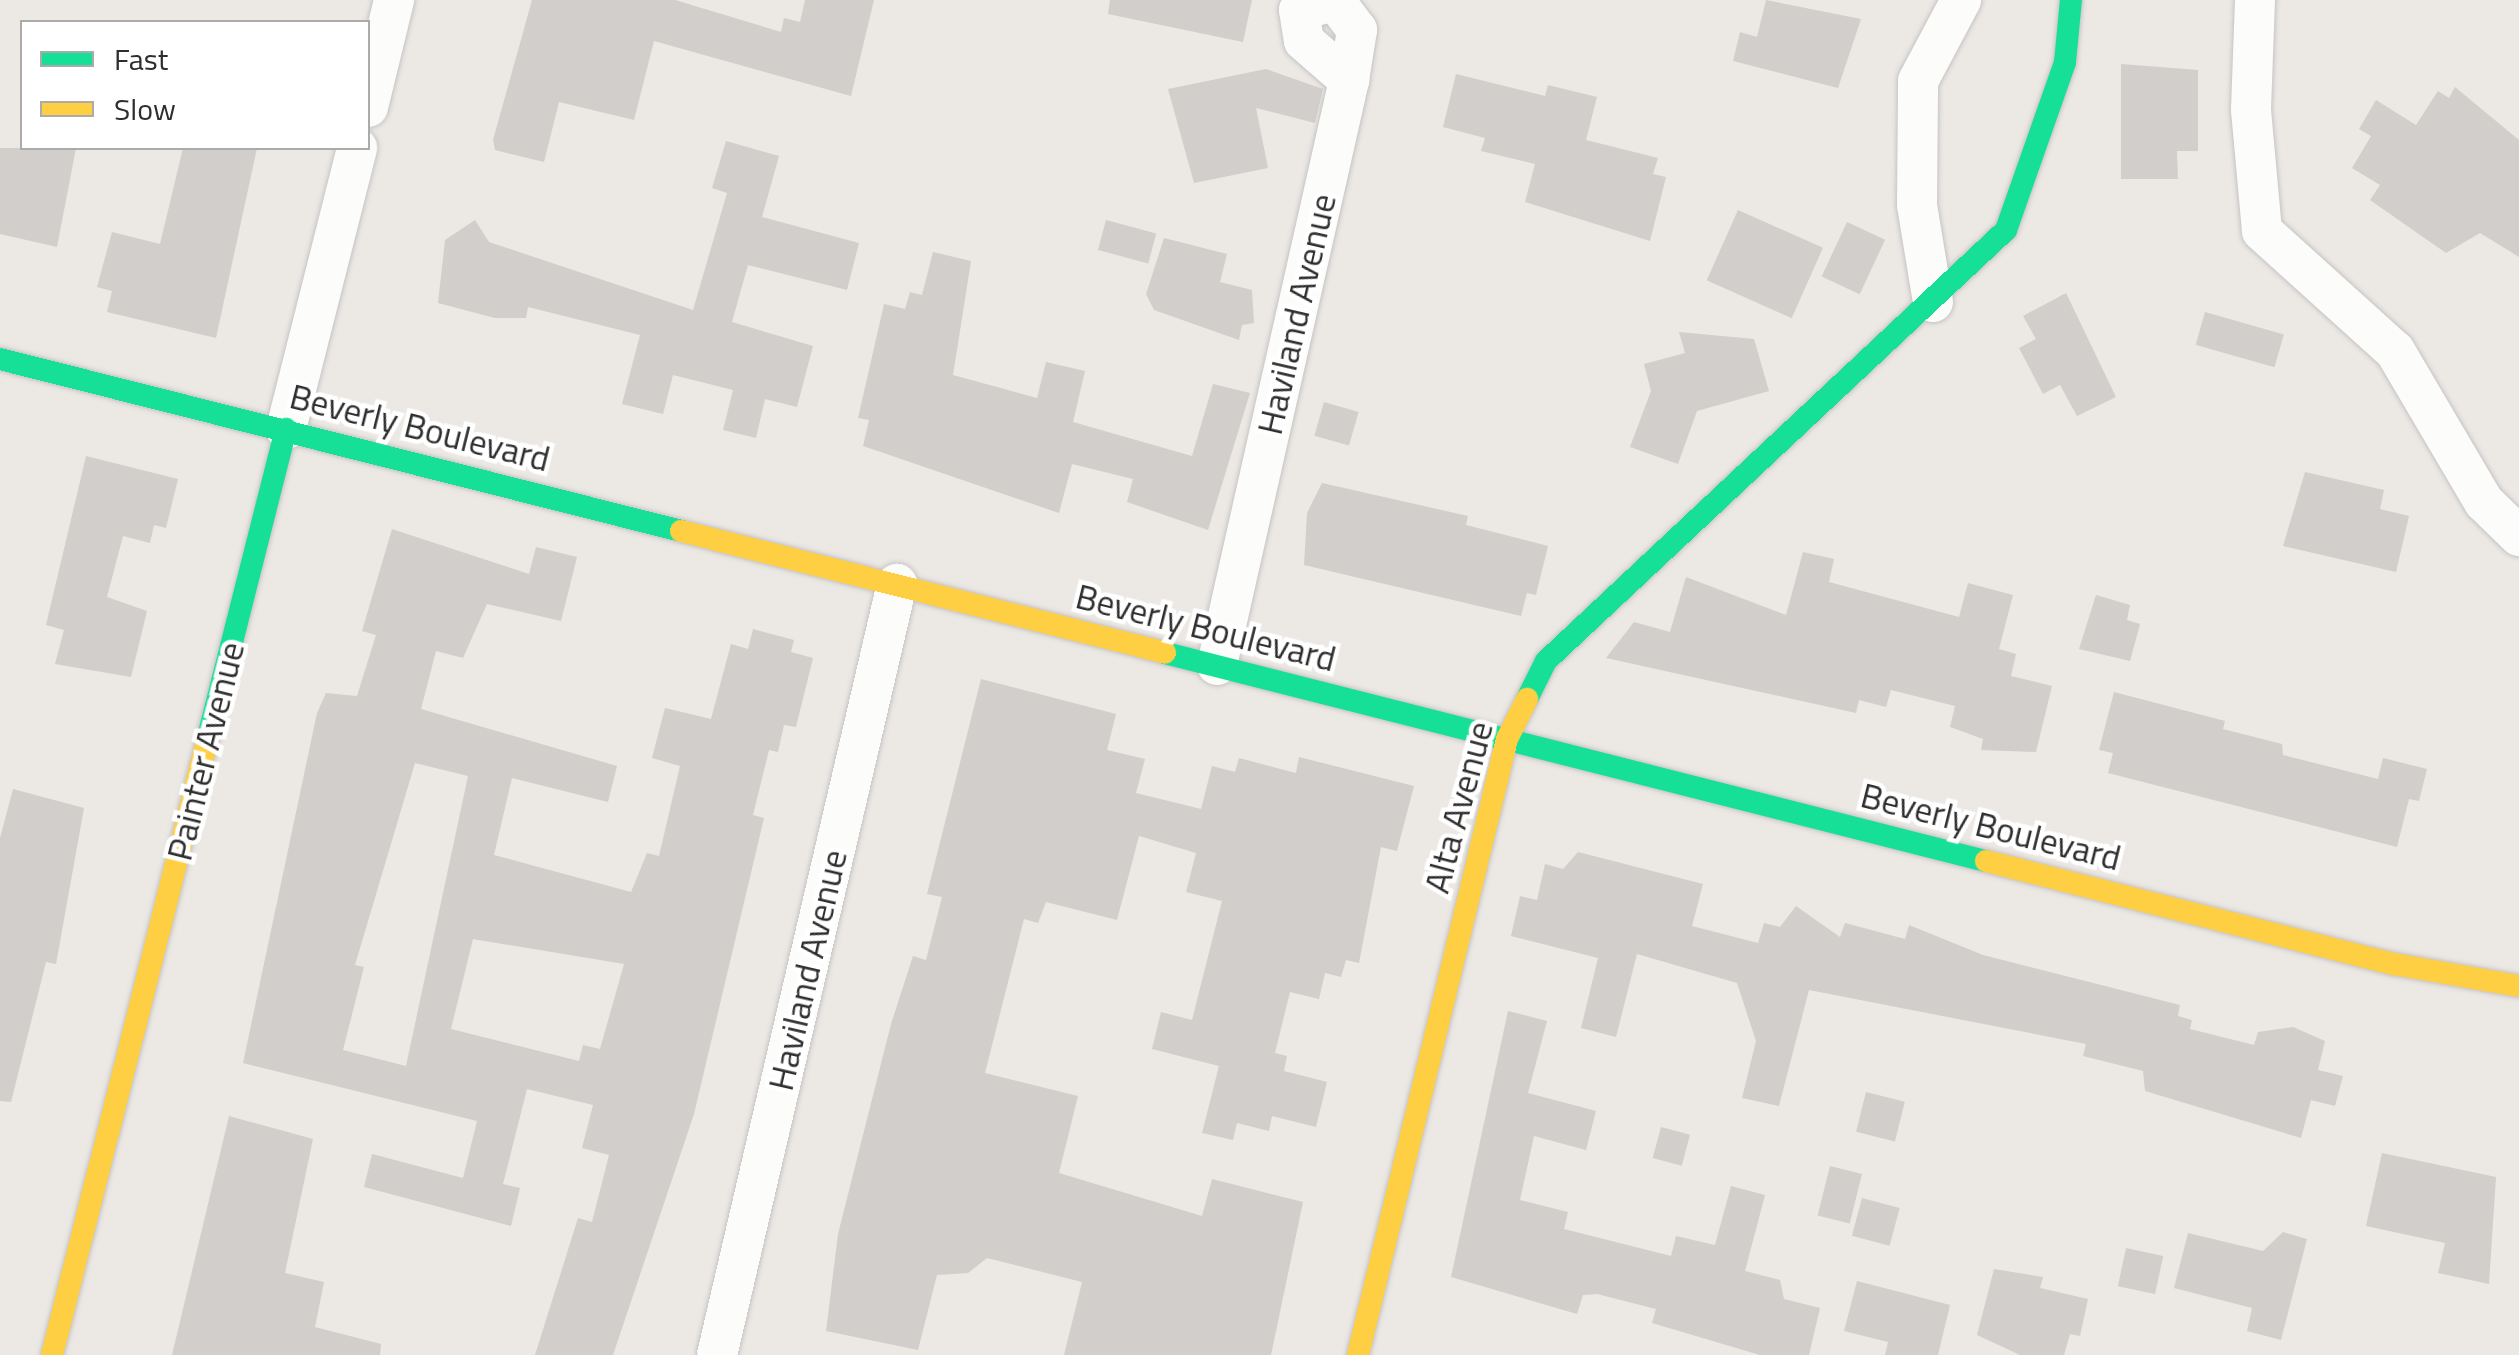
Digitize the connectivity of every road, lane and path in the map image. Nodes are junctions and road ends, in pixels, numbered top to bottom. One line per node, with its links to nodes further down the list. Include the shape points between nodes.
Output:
1 (394, 0): 6 (street)
2 (1961, 0): 8 (street, via 1918,80 1917,205)
3 (2071, 0): 8 (street, Alta Avenue, via 2066,62 2006,230)
4 (2255, 0): 11 (street, via 2252,110 2262,230 2395,350 2484,502)
5 (1349, 80): 13 (street, Haviland Avenue)
6 (370, 98)
7 (356, 150): 10 (street, Painter Avenue)
8 (1933, 302): 14 (street, Alta Avenue, via 1546,661)
9 (0, 359): 10 (street, Beverly Boulevard)
10 (286, 429): 12 (street, Beverly Boulevard); 16 (street, Painter Avenue)
11 (2519, 536)
12 (897, 584): 13 (street, Beverly Boulevard); 17 (street, Haviland Avenue)
13 (1217, 666): 14 (street, Beverly Boulevard)
14 (1506, 739): 15 (street, Beverly Boulevard, via 2394,964); 18 (street, Alta Avenue)
15 (2519, 986)
16 (52, 1355)
17 (717, 1355)
18 (1360, 1355)

